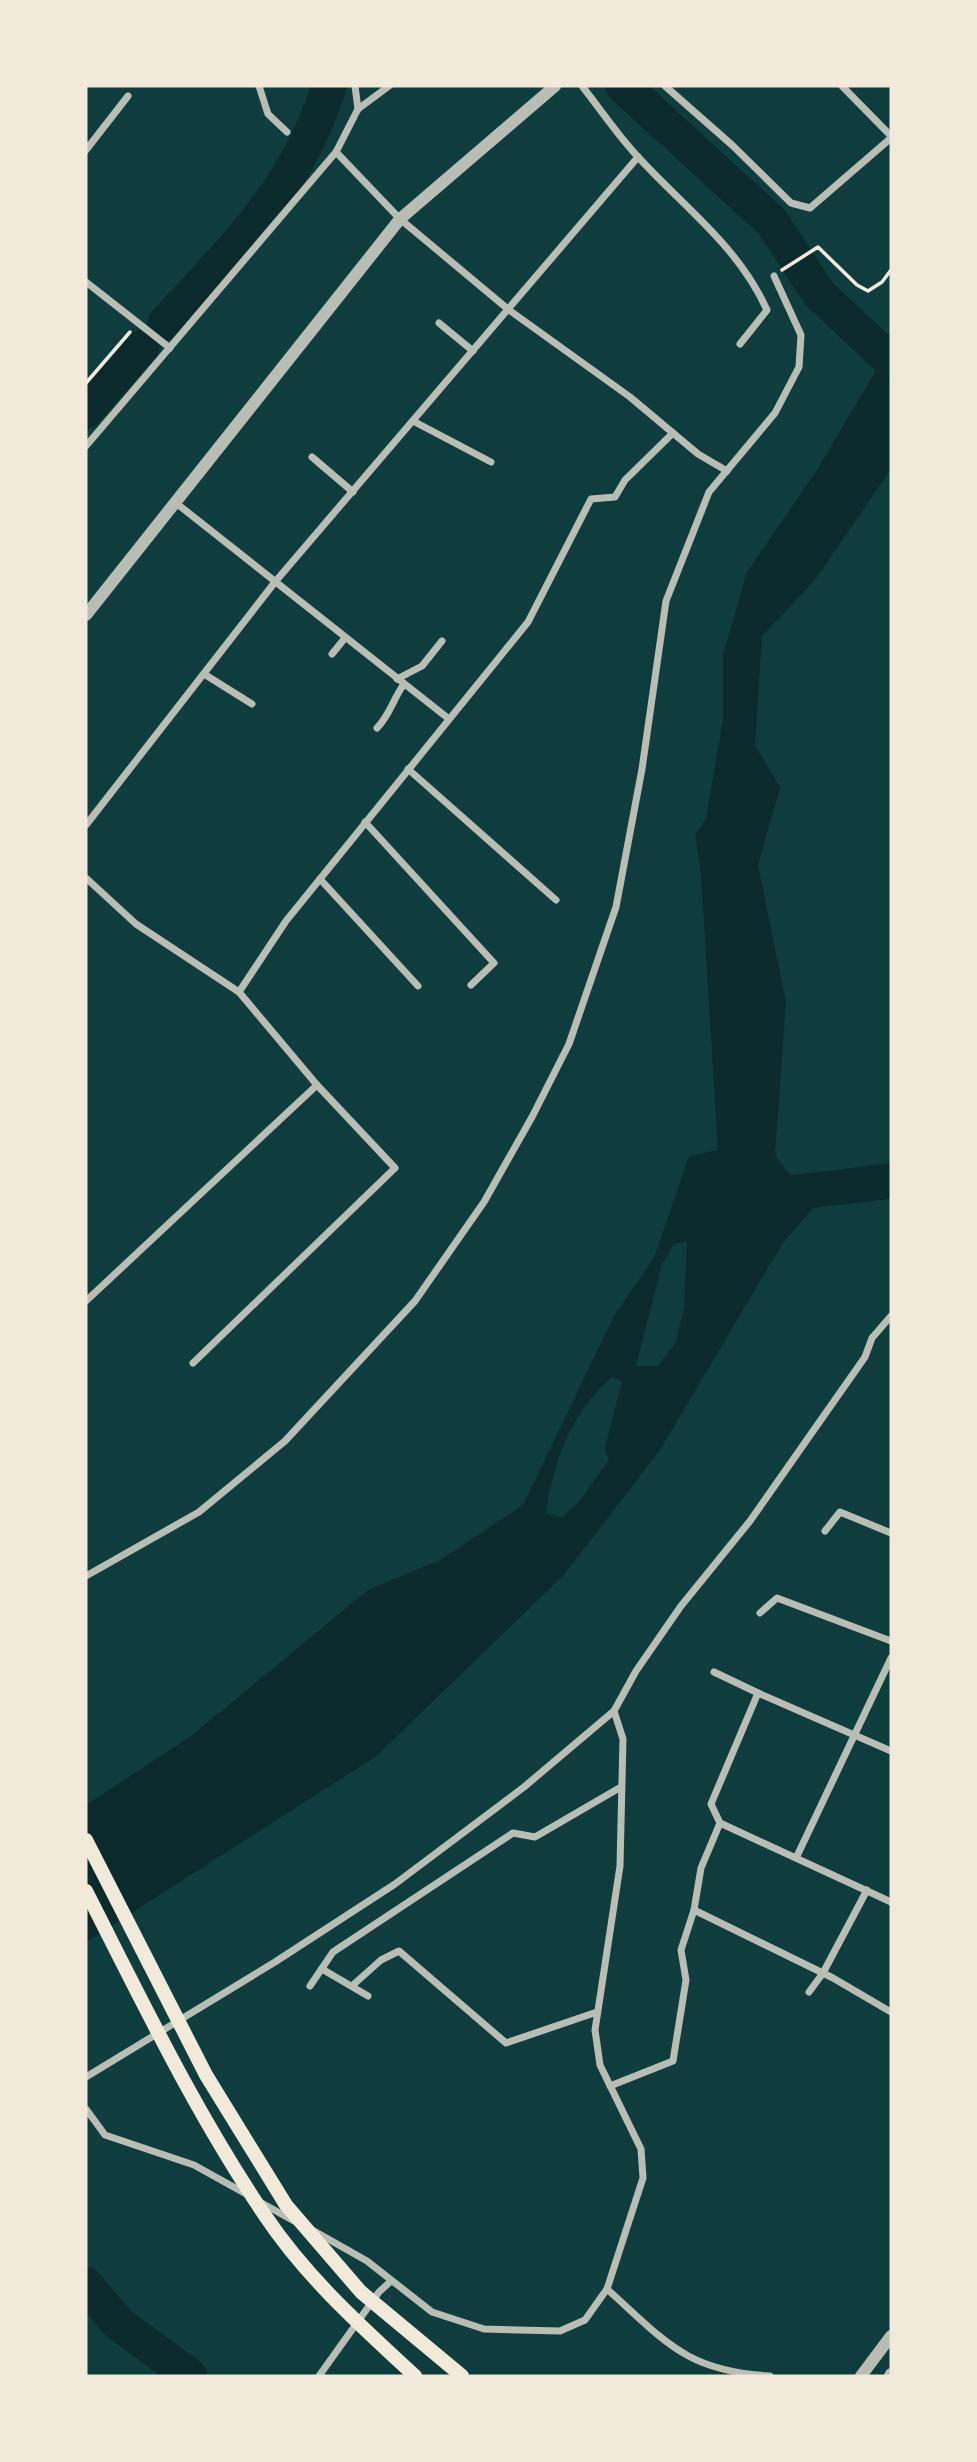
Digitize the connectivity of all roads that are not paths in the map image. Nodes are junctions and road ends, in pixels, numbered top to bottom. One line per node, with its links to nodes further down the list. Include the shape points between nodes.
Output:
1 (259, 86): 10 (street, via 268,114)
2 (355, 86): 9 (street)
3 (389, 86): 9 (street)
4 (555, 86): 15 (street)
5 (582, 86): 14 (street)
6 (665, 86): 11 (street, via 790,203 800,206 810,208)
7 (842, 86): 11 (street)
8 (128, 96): 12 (street)
9 (358, 109): 13 (street)
10 (287, 132)
11 (891, 137)
12 (86, 150)
13 (336, 152): 15 (street); 21 (street)
14 (638, 157): 18 (street); 20 (street, via 716,232 754,281 767,310)
15 (400, 219): 18 (street); 30 (street)
16 (774, 276): 28 (street, via 801,335 799,367 775,413)
17 (86, 282): 21 (street)
18 (509, 310): 22 (street); 24 (street)
19 (439, 323): 22 (street)
20 (740, 344)
21 (170, 348): 25 (street)
22 (473, 351): 23 (street)
23 (413, 421): 27 (street); 29 (street)
24 (673, 433): 28 (street); 39 (street, via 625,480 615,497 591,499 528,622)
25 (86, 446)
26 (312, 457): 29 (street)
27 (491, 462)
28 (727, 471): 56 (street, via 709,492 666,601 616,907 569,1044 484,1202 415,1301 285,1441 199,1512)
29 (353, 492): 31 (street)
30 (176, 503): 31 (street); 32 (street)
31 (275, 582): 33 (street); 36 (street)
32 (86, 615)
33 (345, 638): 35 (street); 37 (street)
34 (442, 641): 37 (street, via 422,666)
35 (332, 654)
36 (204, 674): 38 (street); 43 (street)
37 (400, 681): 39 (street); 40 (street, via 389,716)
38 (252, 704)
39 (449, 719): 41 (street)
40 (377, 728)
41 (408, 769): 42 (street); 46 (street)
42 (365, 822): 45 (street); 47 (street, via 494,963)
43 (86, 825)
44 (86, 878): 49 (street, via 136,924)
45 (320, 879): 48 (street); 49 (street)
46 (556, 900)
47 (471, 985)
48 (418, 986)
49 (239, 992): 50 (street)
50 (317, 1084): 51 (street); 53 (street, via 395,1168)
51 (86, 1301)
52 (891, 1316): 62 (street, via 750,1521 681,1606)
53 (193, 1363)
54 (825, 1531): 55 (street, via 840,1512)
55 (891, 1534)
56 (86, 1576)
57 (760, 1613): 58 (street, via 777,1598)
58 (891, 1641)
59 (891, 1658): 63 (street)
60 (714, 1672): 61 (street)
61 (758, 1693): 63 (street); 66 (street, via 710,1804)
62 (614, 1711): 65 (street, via 623,1739); 81 (street, via 524,1787 384,1891)
63 (853, 1736): 64 (street); 68 (street)
64 (891, 1751)
65 (621, 1787): 73 (street, via 535,1837 513,1833 333,1952); 79 (street, via 620,1866)
66 (720, 1823): 68 (street); 72 (street, via 701,1868)
67 (86, 1840): 89 (main road, via 206,2075 286,2205 360,2292)
68 (797, 1856): 69 (street)
69 (867, 1890): 71 (street); 74 (street)
70 (86, 1891): 88 (main road, via 186,2087 267,2219 342,2310)
71 (891, 1902)
72 (694, 1910): 74 (street); 82 (street, via 681,1950 686,1980 673,2061)
73 (322, 1969): 75 (street); 76 (street)
74 (823, 1973): 77 (street); 80 (street)
75 (353, 1985): 78 (street); 79 (street, via 399,1951 506,2043)
76 (310, 1986)
77 (809, 1992)
78 (368, 1996)
79 (597, 2012): 82 (street, via 600,2065)
80 (891, 2012)
81 (86, 2077)
82 (610, 2086): 85 (street, via 641,2149 642,2178)
83 (86, 2109): 84 (street, via 105,2135 194,2165 367,2261)
84 (391, 2281): 85 (street, via 432,2312 484,2329 560,2331 585,2320); 87 (street)
85 (607, 2290): 90 (street, via 677,2352 711,2368)
86 (891, 2336): 91 (street)
87 (319, 2376)
88 (415, 2376)
89 (462, 2376)
90 (770, 2376)
91 (861, 2376)

